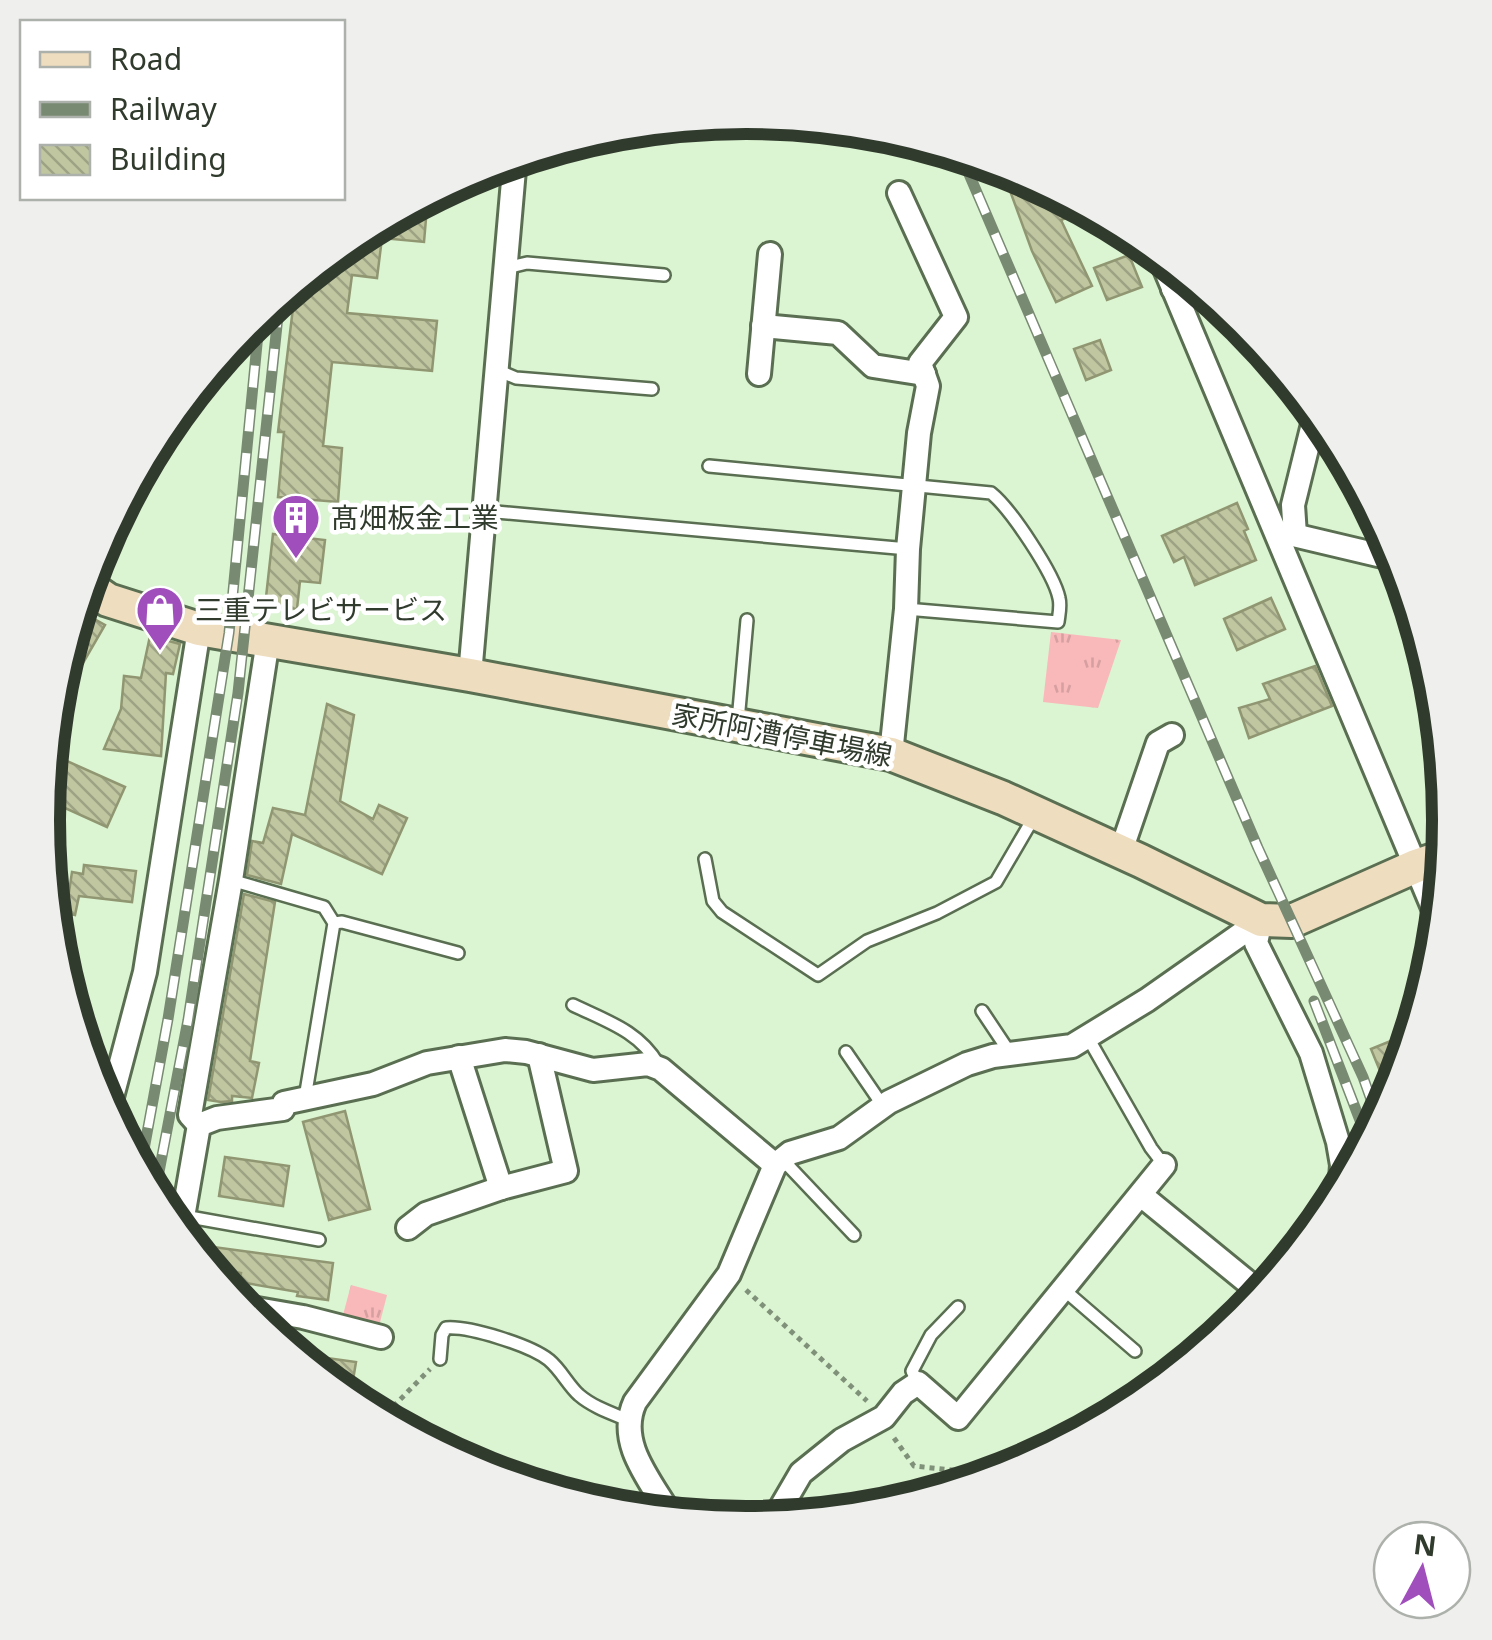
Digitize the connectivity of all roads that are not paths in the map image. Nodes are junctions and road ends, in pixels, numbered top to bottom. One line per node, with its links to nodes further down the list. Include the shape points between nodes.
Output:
1 (515, 174): 4 (street)
2 (900, 193): 12 (street, via 962,327 920,363)
3 (770, 254): 9 (street)
4 (506, 268): 5 (lane, via 527,263); 10 (street)
5 (664, 275)
6 (1170, 281): 7 (street)
7 (1173, 289): 8 (street); 18 (street)
8 (1183, 292)
9 (764, 326): 11 (street); 12 (street, via 838,333 873,366)
10 (497, 370): 13 (lane, via 516,378); 17 (street)
11 (759, 374)
12 (924, 374): 16 (street, via 928,386)
13 (652, 389)
14 (1311, 432): 18 (street)
15 (708, 466): 16 (lane)
16 (914, 483): 19 (street); 22 (lane, via 991,493 1060,602 1058,622)
17 (485, 511): 19 (lane); 26 (street)
18 (1286, 533): 20 (street); 33 (street)
19 (908, 549): 22 (street)
20 (1379, 555)
21 (98, 593): 24 (main road, 家所阿漕停車場線)
22 (906, 609): 29 (street)
23 (747, 620): 27 (lane)
24 (198, 628): 25 (main road, 家所阿漕停車場線); 46 (street, via 145,972)
25 (268, 640): 26 (main road, 家所阿漕停車場線); 34 (street)
26 (470, 675): 27 (main road, 家所阿漕停車場線)
27 (738, 726): 29 (main road, 家所阿漕停車場線)
28 (1172, 735): 31 (street, via 1158,743)
29 (891, 754): 30 (main road, 家所阿漕停車場線)
30 (1036, 813): 31 (main road, 家所阿漕停車場線); 32 (lane, via 996,882 867,941 818,974 722,912 713,902)
31 (1120, 852): 35 (main road, 家所阿漕停車場線)
32 (704, 860)
33 (1431, 861): 35 (main road, via 1292,921)
34 (231, 880): 36 (lane, via 324,907); 49 (street, via 190,1115)
35 (1260, 920): 40 (street); 50 (street, via 1256,943 1310,1054)
36 (334, 923): 37 (lane); 47 (lane)
37 (458, 953)
38 (574, 1005): 45 (lane, via 632,1033)
39 (982, 1010): 42 (lane)
40 (1088, 1036): 42 (street, via 1072,1046); 52 (lane)
41 (846, 1052): 48 (lane)
42 (1010, 1053): 48 (street, via 967,1064)
43 (538, 1055): 44 (street, via 505,1050); 45 (street, via 593,1070 648,1064); 53 (street, via 566,1171)
44 (460, 1058): 47 (street); 53 (street)
45 (661, 1069): 51 (street)
46 (114, 1088)
47 (305, 1098): 49 (street, via 283,1109)
48 (883, 1106): 51 (street, via 839,1138)
49 (199, 1125): 55 (street)
50 (1341, 1160)
51 (779, 1162): 58 (lane); 68 (street, via 729,1274 634,1402)
52 (1164, 1165): 54 (street)
53 (501, 1188): 57 (street, via 426,1214)
54 (1141, 1195): 60 (street); 61 (street)
55 (184, 1213)
56 (194, 1226): 59 (lane)
57 (408, 1228)
58 (854, 1235)
59 (318, 1240)
60 (1250, 1284)
61 (1062, 1288): 65 (lane); 67 (street, via 958,1418)
62 (958, 1308): 67 (lane, via 924,1347 912,1371)
63 (267, 1311): 64 (street)
64 (381, 1337)
65 (1135, 1351)
66 (440, 1359): 68 (lane, via 446,1328 462,1327 538,1352 578,1394)
67 (918, 1383): 70 (street, via 883,1418 811,1464)
68 (628, 1420): 69 (street, via 632,1446)
69 (662, 1501)
70 (783, 1505)

